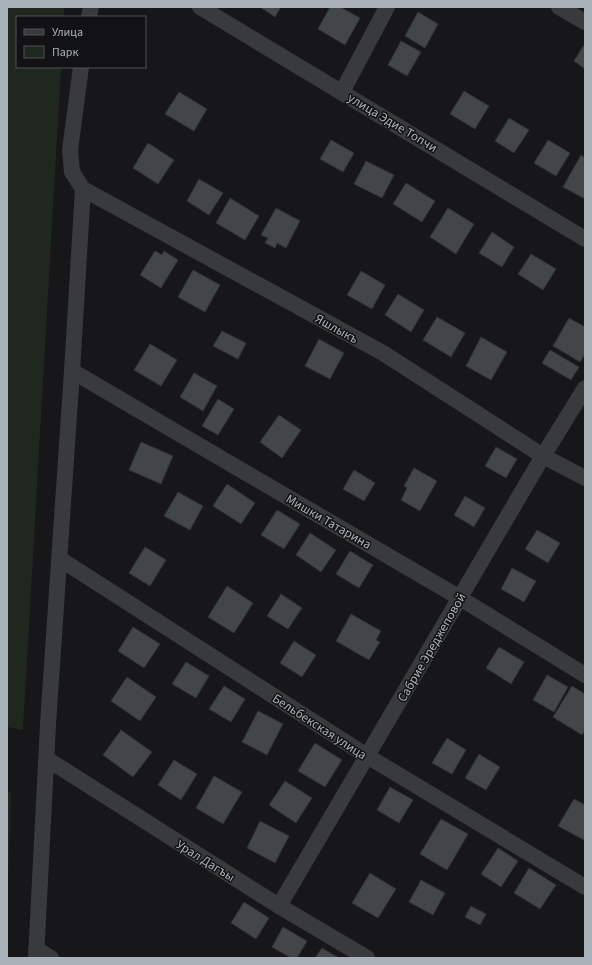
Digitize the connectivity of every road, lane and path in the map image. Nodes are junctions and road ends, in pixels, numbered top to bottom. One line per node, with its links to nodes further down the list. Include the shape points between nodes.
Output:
1 (200, 7): 6 (street, улица Эдие Топчи)
2 (387, 7): 6 (street)
3 (559, 7): 4 (street)
4 (585, 22)
5 (81, 68): 7 (street, via 70,150 72,172)
6 (342, 92): 8 (street, улица Эдие Топчи)
7 (82, 189): 9 (street); 11 (street, Яшлыкъ, via 383,353)
8 (585, 239)
9 (72, 371): 13 (street); 14 (street, Мишки Татарина)
10 (585, 388): 11 (street, Сабрие Эреджеповой)
11 (543, 456): 12 (street, Яшлыкъ); 14 (street, Сабрие Эреджеповой)
12 (585, 478)
13 (60, 559): 16 (street, Бельбекская улица); 17 (street)
14 (460, 598): 15 (street, Мишки Татарина); 16 (street, Сабрие Эреджеповой)
15 (585, 675)
16 (367, 756): 18 (street, Бельбекская улица); 19 (street, Сабрие Эреджеповой)
17 (47, 759): 19 (street, Урал Дагъы); 20 (street)
18 (585, 887)
19 (279, 906): 22 (street, Урал Дагъы)
20 (36, 954): 21 (street)
21 (51, 958)
22 (367, 958)

